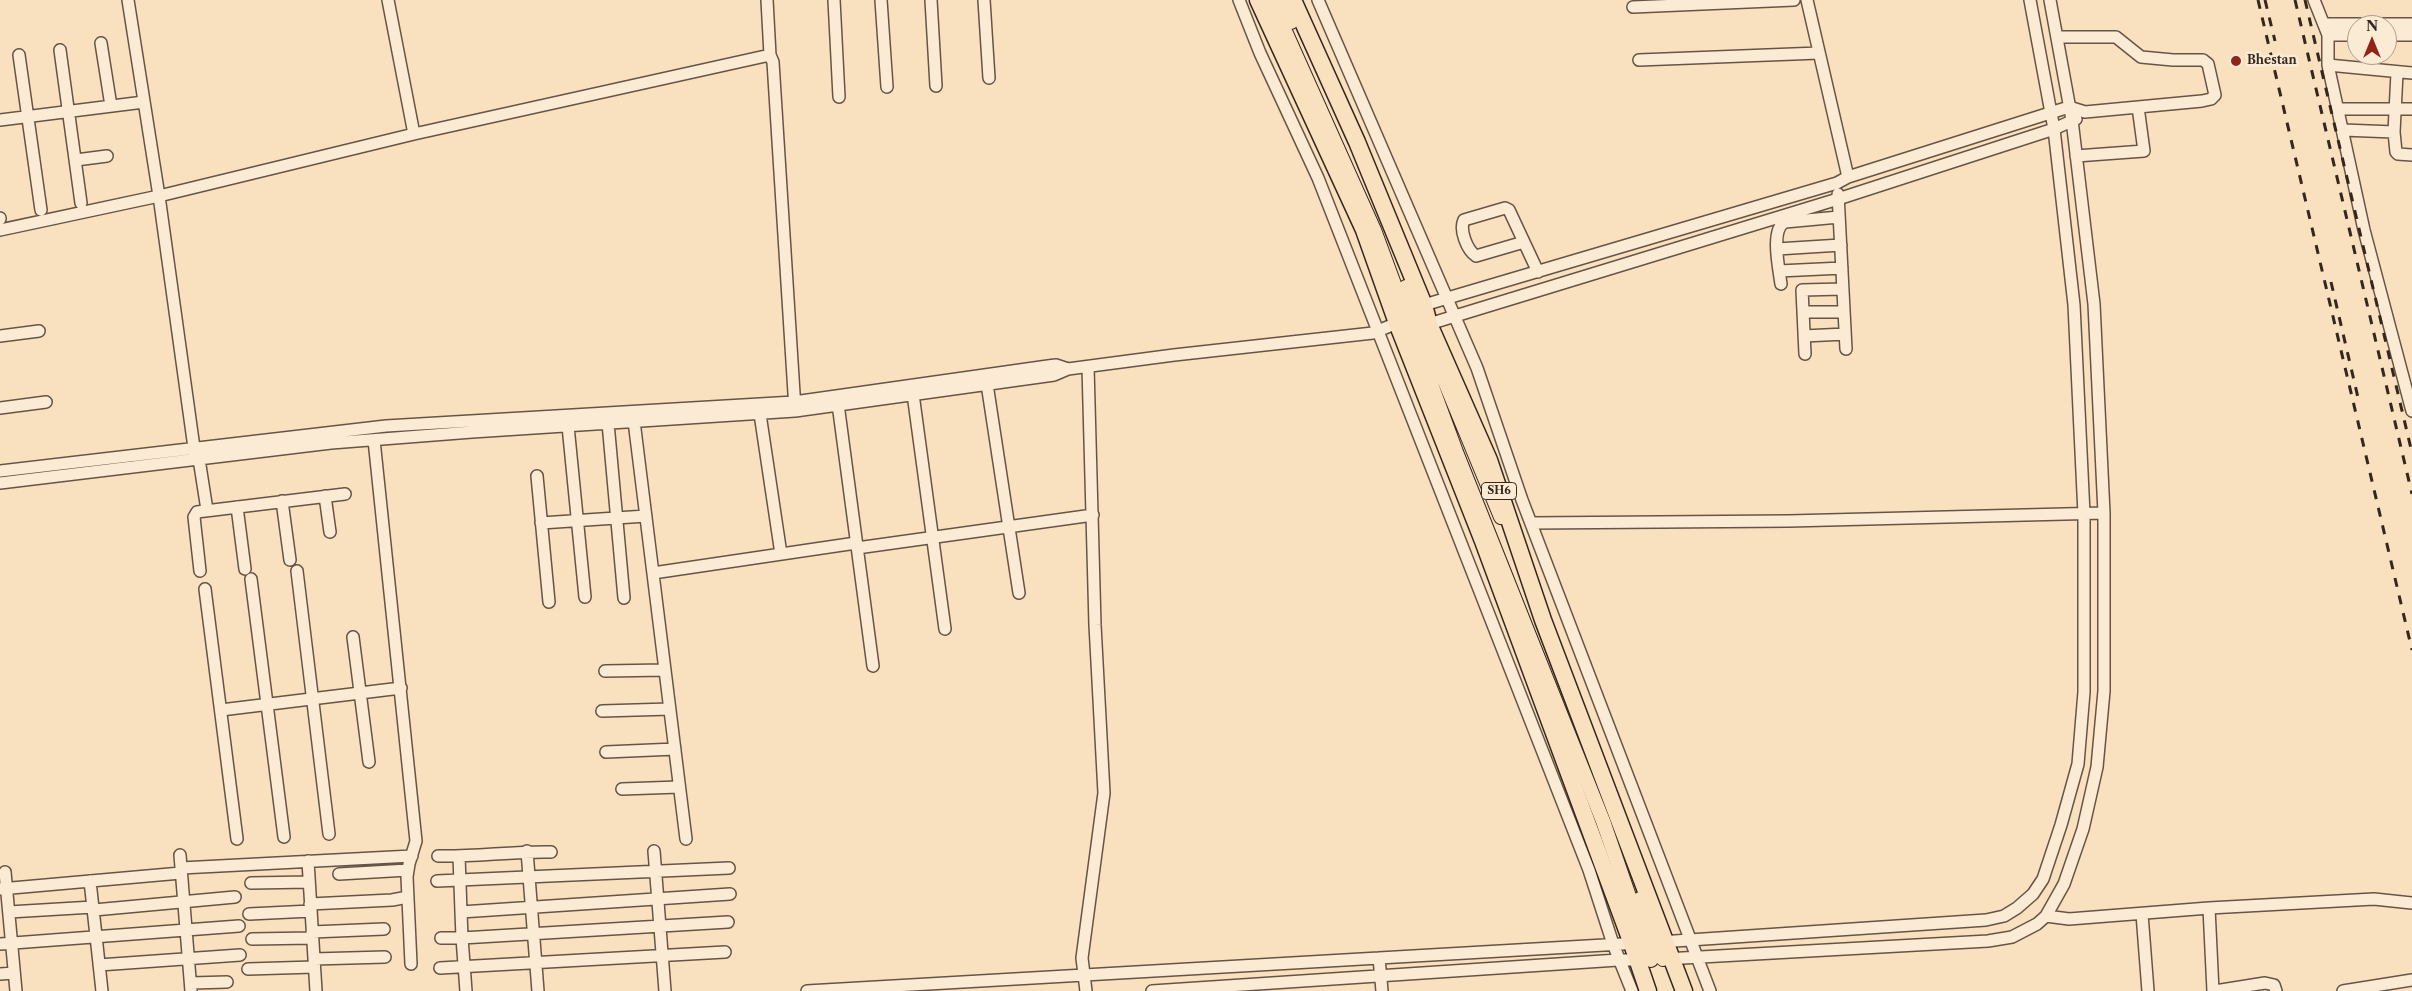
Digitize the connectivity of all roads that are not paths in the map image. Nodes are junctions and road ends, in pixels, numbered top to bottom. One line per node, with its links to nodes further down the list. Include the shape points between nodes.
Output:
1 (128, 0): 39 (street)
2 (388, 0): 55 (street)
3 (768, 0): 30 (street)
4 (834, 0): 38 (street)
5 (881, 0): 37 (street)
6 (931, 0): 36 (street)
7 (984, 0): 35 (street)
8 (1238, 0): 88 (street, via 1306,149)
9 (1258, 0): 85 (highway, via 1364,230)
10 (1270, 0): 209 (main road, via 1374,230 1456,452)
11 (1281, 0): 209 (main road, via 1382,226 1503,524)
12 (1293, 0): 81 (highway, SH6, via 1357,142)
13 (1318, 0): 80 (street)
14 (1794, 0): 19 (street)
15 (1808, 0): 28 (street)
16 (2030, 0): 48 (street)
17 (2050, 0): 25 (street)
18 (2314, 0): 21 (street)
19 (1633, 7)
20 (2412, 24): 21 (street)
21 (2326, 30): 22 (street); 32 (street)
22 (2347, 33)
23 (2412, 34): 24 (street)
24 (2397, 35)
25 (2057, 37): 41 (street); 42 (street, via 2116,38 2141,56 2198,59 2208,64 2215,91 2211,99)
26 (101, 43): 40 (street)
27 (60, 50): 46 (street)
28 (1820, 53): 31 (street); 60 (street)
29 (19, 55): 49 (street)
30 (770, 55): 55 (street); 100 (street, via 784,206)
31 (1639, 60)
32 (2328, 66): 33 (street); 43 (street)
33 (2397, 73): 34 (street); 44 (street)
34 (2412, 73)
35 (989, 78)
36 (936, 86)
37 (887, 87)
38 (839, 97)
39 (144, 102): 40 (street); 62 (street)
40 (111, 106): 46 (street)
41 (2069, 107): 47 (street); 48 (street); 51 (street)
42 (2138, 107): 47 (street); 58 (street, via 2144,151)
43 (2337, 108): 44 (street); 53 (street)
44 (2396, 109): 45 (street); 54 (street)
45 (2412, 109)
46 (68, 112): 49 (street); 59 (street)
47 (2086, 112): 51 (street)
48 (2051, 113): 52 (street); 60 (street)
49 (27, 117): 50 (street); 65 (street)
50 (0, 120)
51 (2072, 123): 52 (street); 58 (street)
52 (2054, 129): 63 (street); 73 (street)
53 (2343, 130): 54 (street); 102 (street, via 2364,230)
54 (2394, 132): 56 (street, via 2396,152)
55 (414, 134): 62 (street)
56 (2412, 155)
57 (107, 156): 59 (street)
58 (2076, 156): 72 (street)
59 (76, 160): 64 (street)
60 (1848, 177): 61 (street)
61 (1837, 183): 63 (street); 69 (street)
62 (159, 196): 67 (street); 108 (street)
63 (1838, 199): 66 (street); 74 (street)
64 (81, 203)
65 (41, 210)
66 (1839, 217): 70 (street); 71 (street, via 1779,225 1776,229)
67 (0, 230)
68 (1524, 242): 68 (street, via 1509,210 1505,208 1464,220 1462,224 1461,229 1476,256); 77 (street)
69 (1632, 244): 74 (street); 77 (street)
70 (1841, 245): 71 (street); 75 (street)
71 (1777, 249): 76 (street)
72 (2088, 252): 73 (street); 117 (street, via 2094,304)
73 (2068, 254): 118 (street, via 2074,305)
74 (1638, 261): 84 (street)
75 (1842, 268): 76 (street); 79 (street)
76 (1779, 271): 78 (street)
77 (1538, 272): 80 (street)
78 (1781, 284)
79 (1843, 289): 82 (street, via 1802,290); 83 (street)
80 (1448, 298): 81 (street); 84 (street)
81 (1424, 305): 86 (highway, SH6)
82 (1803, 312): 83 (street); 91 (street)
83 (1844, 312): 89 (street)
84 (1456, 317): 86 (street); 123 (street, via 1496,417)
85 (1397, 323): 88 (street); 209 (highway, via 1483,542)
86 (1429, 324): 209 (highway, SH6, via 1489,460)
87 (39, 331): 90 (street)
88 (1378, 331): 94 (street); 211 (street, via 1589,870)
89 (1846, 334): 91 (street); 92 (street)
90 (0, 336)
91 (1804, 336): 93 (street)
92 (1846, 349)
93 (1805, 354)
94 (1088, 367): 95 (street); 119 (street)
95 (1068, 369): 96 (street, via 1054,375); 100 (street, via 1048,366)
96 (987, 384): 97 (street); 125 (street)
97 (913, 394): 99 (street); 127 (street)
98 (46, 402): 101 (street)
99 (838, 404): 100 (street); 128 (street)
100 (795, 406): 103 (street); 108 (street, via 386,426)
101 (0, 408)
102 (2412, 411)
103 (760, 414): 104 (street); 129 (street)
104 (634, 422): 105 (street); 120 (street)
105 (608, 423): 106 (street); 121 (street)
106 (568, 426): 107 (street); 122 (street)
107 (374, 440): 108 (street); 144 (street)
108 (196, 456): 109 (street); 111 (street); 116 (street)
109 (0, 471)
110 (537, 476): 124 (street)
111 (0, 483)
112 (345, 494): 113 (street)
113 (325, 496): 114 (street); 126 (street)
114 (282, 501): 115 (street); 130 (street)
115 (237, 507): 116 (street); 147 (street)
116 (207, 510): 131 (street, via 197,512 194,518)
117 (2104, 513): 118 (street); 195 (street, via 2104,691 2097,767 2083,829 2064,884)
118 (2084, 514): 123 (street, via 1799,521); 201 (street, via 2084,692 2078,764 2043,879 2033,894 2017,908 1995,918)
119 (1093, 515): 125 (street); 231 (street, via 1104,793 1082,958)
120 (646, 516): 121 (street); 133 (street)
121 (616, 518): 122 (street); 137 (street)
122 (578, 520): 124 (street); 136 (street)
123 (1531, 522): 208 (street)
124 (541, 523): 138 (street)
125 (1010, 527): 127 (street); 135 (street)
126 (330, 532)
127 (932, 538): 128 (street); 139 (street)
128 (857, 546): 129 (street); 141 (street)
129 (780, 554): 133 (street)
130 (290, 560)
131 (200, 571)
132 (297, 571): 146 (street)
133 (653, 573): 142 (street)
134 (205, 589): 149 (street)
135 (1019, 593)
136 (586, 598)
137 (624, 598)
138 (549, 602)
139 (945, 629)
140 (353, 637): 145 (street)
141 (873, 666)
142 (665, 670): 143 (street); 148 (street)
143 (605, 671)
144 (401, 688): 145 (street); 164 (street, via 416,841)
145 (360, 692): 146 (street); 153 (street)
146 (312, 699): 147 (street); 156 (street)
147 (266, 705): 149 (street); 157 (street)
148 (670, 709): 150 (street); 151 (street)
149 (221, 710): 158 (street)
150 (602, 711)
151 (675, 749): 152 (street); 154 (street)
152 (606, 752)
153 (369, 762)
154 (679, 787): 155 (street); 159 (street)
155 (622, 790)
156 (329, 834)
157 (284, 837)
158 (236, 839)
159 (686, 839)
160 (527, 852): 161 (street); 166 (street); 174 (street)
161 (552, 852)
162 (654, 852): 171 (street)
163 (180, 855): 169 (street)
164 (412, 856): 167 (street); 170 (street)
165 (438, 856): 166 (street)
166 (459, 856): 175 (street)
167 (308, 861): 169 (street); 177 (street)
168 (729, 868): 171 (street)
169 (181, 870): 176 (street); 185 (street)
170 (408, 870): 173 (street); 183 (street)
171 (655, 871): 174 (street); 184 (street)
172 (5, 872): 180 (street)
173 (339, 874)
174 (529, 876): 175 (street); 187 (street)
175 (460, 880): 178 (street); 191 (street)
176 (90, 881): 180 (street); 190 (street)
177 (309, 882): 179 (street); 188 (street)
178 (437, 882)
179 (251, 883)
180 (3, 888): 192 (street)
181 (730, 894): 184 (street)
182 (235, 897): 185 (street)
183 (408, 897): 188 (street); 223 (street)
184 (657, 898): 187 (street); 197 (street)
185 (184, 902): 190 (street); 199 (street)
186 (2412, 903): 189 (street, via 2374,899)
187 (533, 907): 191 (street); 202 (street)
188 (311, 908): 193 (street); 203 (street)
189 (2208, 908): 194 (street); 253 (street)
190 (93, 909): 192 (street); 204 (street)
191 (461, 912): 206 (street)
192 (6, 914): 210 (street)
193 (249, 914)
194 (2142, 914): 195 (street, via 2069,920); 252 (street)
195 (2046, 916): 212 (street, via 2024,932 1988,941)
196 (728, 922): 197 (street)
197 (660, 925): 202 (street); 215 (street)
198 (239, 926): 199 (street)
199 (186, 928): 204 (street); 218 (street)
200 (384, 929): 203 (street)
201 (1817, 930): 208 (street); 212 (street)
202 (534, 933): 206 (street); 224 (street)
203 (312, 935): 207 (street); 222 (street)
204 (96, 936): 210 (street); 225 (street)
205 (441, 938): 206 (street)
206 (462, 938): 227 (street)
207 (252, 939)
208 (1690, 939): 209 (street); 217 (street)
209 (1650, 942): 211 (street); 220 (highway, SH6); 220 (highway)
210 (6, 943): 229 (street)
211 (1613, 944): 219 (street); 221 (street)
212 (1819, 950): 217 (street)
213 (725, 952): 215 (street)
214 (240, 955): 218 (street)
215 (662, 956): 224 (street); 243 (street)
216 (385, 957): 222 (street)
217 (1697, 957): 220 (street); 251 (street)
218 (188, 958): 225 (street); 235 (street)
219 (1379, 958): 231 (street); 232 (street)
220 (1656, 959): 221 (street); 249 (highway); 250 (highway, SH6)
221 (1618, 960): 232 (street); 248 (street)
222 (314, 963): 228 (street); 240 (street)
223 (411, 964)
224 (536, 964): 227 (street); 242 (street)
225 (99, 965): 239 (street)
226 (440, 968): 227 (street)
227 (466, 968): 241 (street)
228 (248, 969)
229 (14, 973): 230 (street); 238 (street)
230 (0, 974)
231 (1084, 975): 244 (street); 245 (street)
232 (1380, 977): 236 (street); 247 (street)
233 (2412, 980): 237 (street)
234 (227, 982): 235 (street)
235 (191, 987)
236 (1257, 988): 246 (street)
237 (2363, 989): 255 (street)
238 (16, 991)
239 (102, 991)
240 (316, 991)
241 (466, 991)
242 (538, 991)
243 (665, 991)
244 (807, 991)
245 (1086, 991)
246 (1152, 991)
247 (1382, 991)
248 (1632, 991)
249 (1648, 991)
250 (1684, 991)
251 (1710, 991)
252 (2148, 991)
253 (2214, 991): 254 (street, via 2266,983 2274,985)
254 (2276, 991)
255 (2343, 991)

